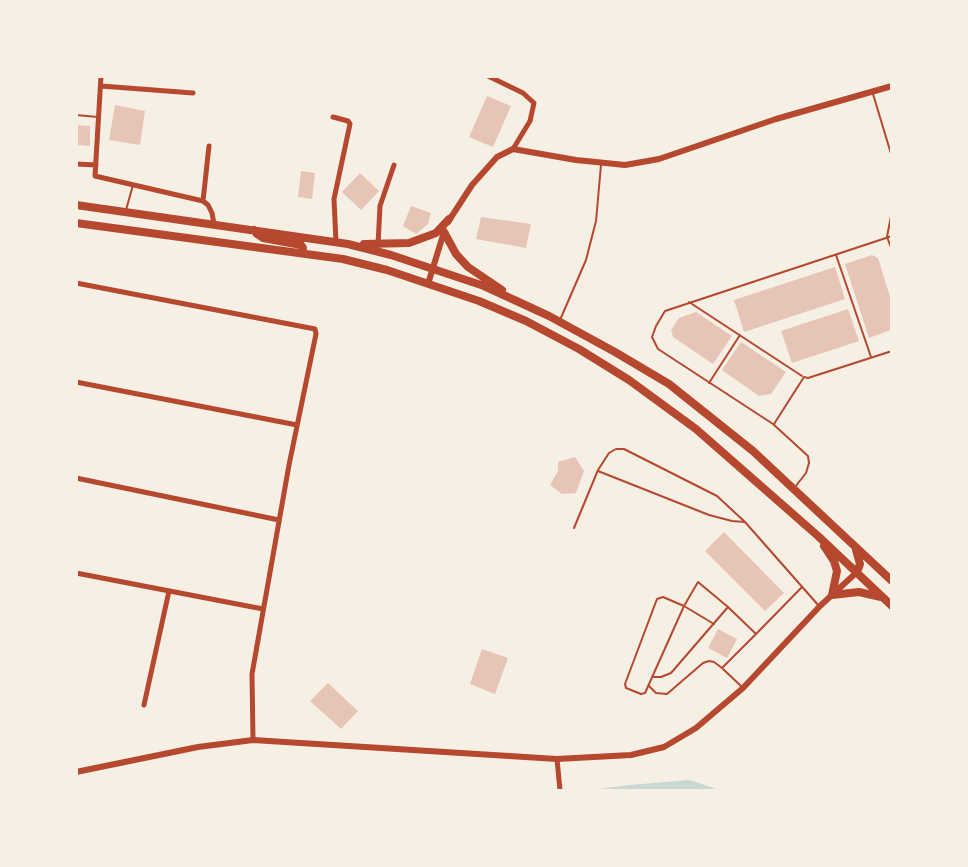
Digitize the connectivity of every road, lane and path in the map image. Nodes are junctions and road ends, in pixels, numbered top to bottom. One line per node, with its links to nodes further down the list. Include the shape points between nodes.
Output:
1 (101, 76): 3 (street)
2 (488, 76): 11 (street, via 523,93 534,103 530,121)
3 (101, 86): 6 (street); 8 (street)
4 (891, 86): 5 (street)
5 (872, 91): 12 (lane); 13 (street, via 776,118 659,159 625,165)
6 (193, 93)
7 (76, 115): 8 (lane)
8 (98, 117): 15 (street)
9 (333, 117): 29 (street, via 350,124 334,199)
10 (209, 146): 18 (street)
11 (513, 149): 13 (street); 22 (street, via 497,157 472,185)
12 (891, 157)
13 (602, 162): 40 (lane, via 596,221 586,260)
14 (76, 164): 15 (street)
15 (96, 165): 17 (street, via 95,176)
16 (394, 165): 31 (street, via 381,200)
17 (133, 185): 18 (street); 20 (lane)
18 (202, 201): 24 (street, via 208,205)
19 (76, 205): 20 (highway)
20 (126, 210): 24 (highway)
21 (891, 211): 28 (lane)
22 (450, 219): 26 (street); 31 (highway, via 436,232 409,243)
23 (76, 223): 33 (highway)
24 (214, 224): 25 (highway)
25 (254, 230): 29 (highway); 33 (highway, via 263,238 301,245)
26 (444, 232): 35 (street); 39 (highway, via 468,267)
27 (891, 236): 28 (lane)
28 (887, 237): 32 (lane); 34 (lane)
29 (336, 242): 30 (highway)
30 (348, 244): 31 (highway); 35 (highway)
31 (378, 244)
32 (891, 250)
33 (302, 253): 37 (highway, via 344,259)
34 (836, 255): 38 (lane); 43 (lane)
35 (432, 269): 37 (street); 39 (highway, via 484,286)
36 (76, 283): 48 (street, via 315,329)
37 (428, 284): 55 (highway, via 526,321 629,380 696,429)
38 (689, 302): 41 (lane); 46 (lane, via 665,312 652,337 658,349)
39 (549, 316): 40 (highway)
40 (559, 321): 51 (highway, via 669,384 753,451)
41 (740, 335): 44 (lane); 46 (lane)
42 (891, 351): 43 (lane)
43 (871, 358): 44 (lane)
44 (804, 377): 47 (lane)
45 (76, 382): 48 (street)
46 (709, 383): 47 (lane)
47 (773, 424): 51 (lane, via 807,456 806,473)
48 (297, 425): 52 (street)
49 (598, 470): 53 (lane, via 709,515); 53 (lane, via 609,453 624,449 717,496); 54 (lane)
50 (76, 478): 52 (street)
51 (793, 489): 56 (highway)
52 (279, 520): 68 (street)
53 (745, 522): 60 (lane)
54 (574, 528)
55 (818, 536): 57 (highway); 62 (highway, via 837,570)
56 (854, 547): 57 (highway, via 860,564); 59 (highway)
57 (857, 572): 62 (street); 63 (highway)
58 (76, 573): 61 (street)
59 (891, 581)
60 (802, 587): 65 (lane); 70 (lane)
61 (169, 591): 68 (street); 75 (street)
62 (832, 594): 63 (highway, via 859,592); 65 (street)
63 (883, 597): 66 (highway)
64 (684, 606): 67 (lane, via 698,582); 69 (lane); 72 (lane); 73 (lane, via 663,597 657,599 625,684 641,694)
65 (820, 606): 74 (street)
66 (891, 606)
67 (728, 607): 69 (lane); 70 (lane)
68 (263, 609): 76 (street, via 252,674)
69 (714, 624): 72 (lane, via 671,674)
70 (756, 634): 71 (lane)
71 (722, 668): 73 (lane, via 714,662 704,663 667,694 656,693); 74 (lane)
72 (653, 677): 73 (lane)
73 (649, 686)
74 (742, 688): 77 (street, via 696,728 664,747 630,755)
75 (144, 705)
76 (253, 740): 77 (street); 78 (street)
77 (557, 759): 79 (street)
78 (76, 772)
79 (560, 790)

